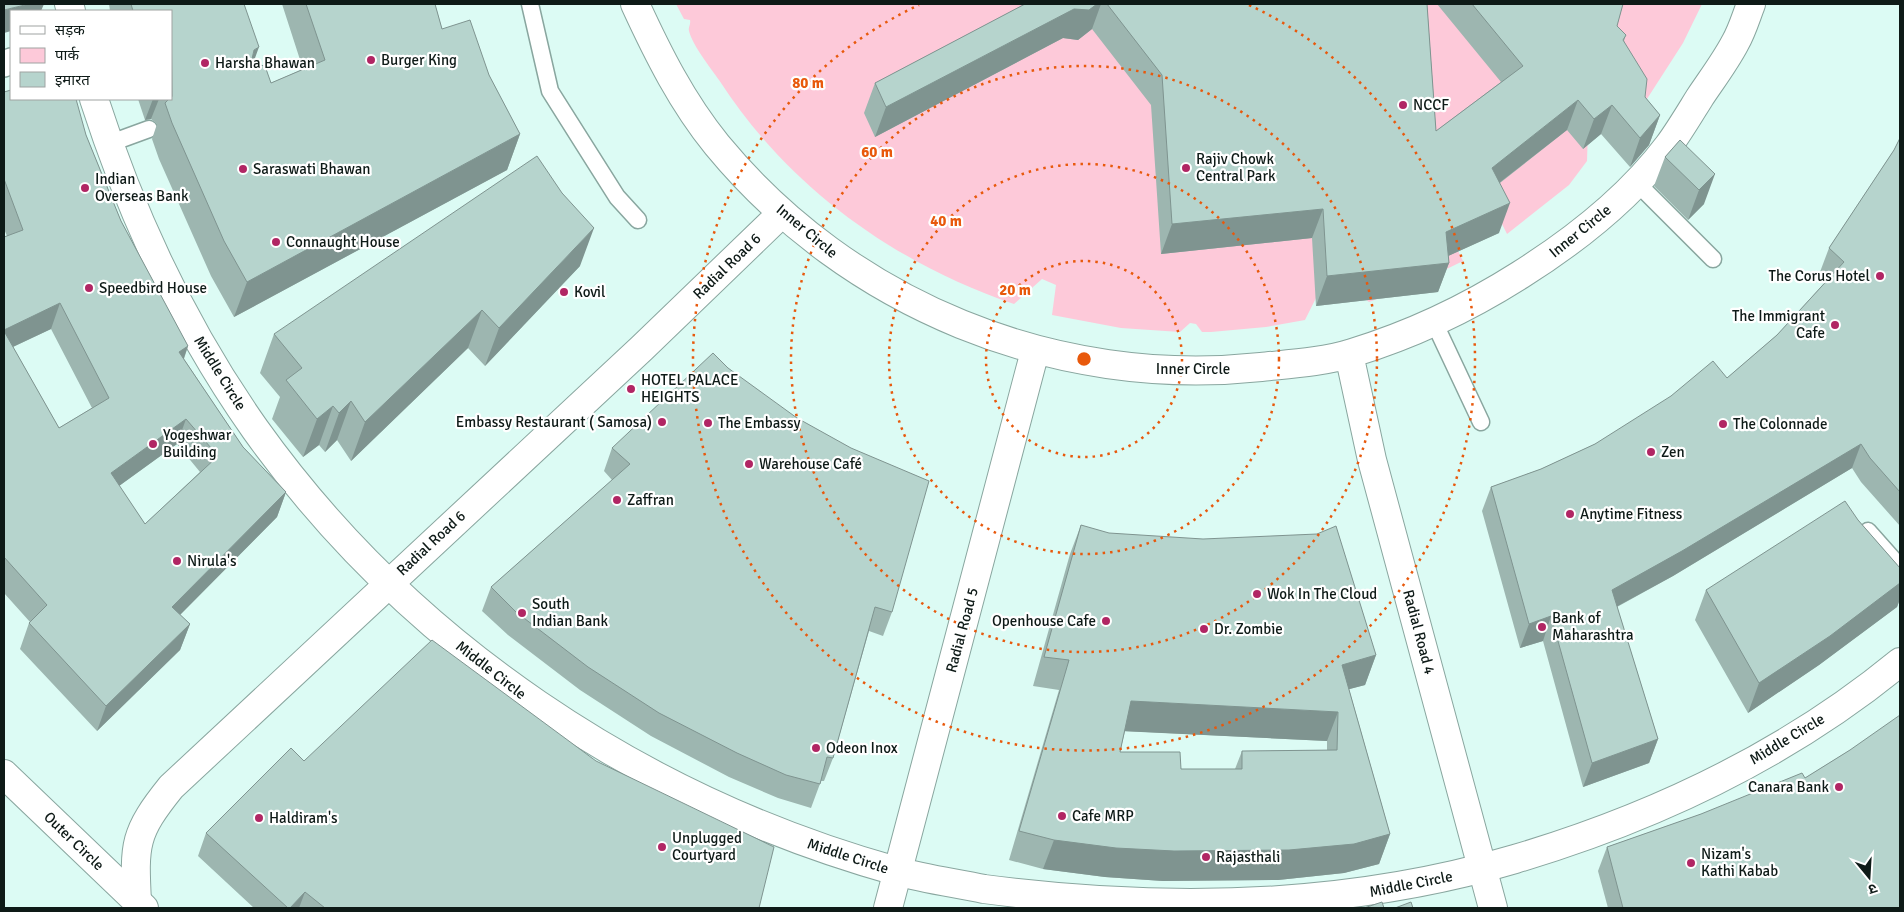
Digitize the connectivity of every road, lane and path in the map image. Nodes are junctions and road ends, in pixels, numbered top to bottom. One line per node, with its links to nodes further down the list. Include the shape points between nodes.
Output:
1 (530, 4): 9 (lane, via 550,92 617,197)
2 (635, 4): 8 (street, Inner Circle, via 663,66 717,144)
3 (1751, 4): 7 (street, Inner Circle, via 1736,43 1668,146)
4 (94, 100): 6 (street, Middle Circle)
5 (149, 130): 6 (lane)
6 (108, 144): 17 (street, Middle Circle, via 153,254 200,344 256,429 318,509)
7 (1636, 182): 10 (lane); 11 (street, Inner Circle, via 1552,255 1484,298)
8 (782, 213): 12 (street, Inner Circle, via 858,272 900,297 966,328); 17 (street, Radial Road 6, via 642,348)
9 (638, 220)
10 (1713, 259)
11 (1434, 322): 13 (street, Inner Circle); 14 (lane)
12 (1035, 351): 13 (street, Inner Circle, via 1097,364 1160,370 1224,371); 21 (street, Radial Road 5)
13 (1349, 354): 20 (street, Radial Road 4, via 1372,460)
14 (1480, 422)
15 (1868, 531): 16 (lane)
16 (1900, 568)
17 (388, 583): 21 (street, Middle Circle, via 458,646 533,703 612,753 695,797 775,831); 22 (street, Radial Road 6, via 176,782 158,804 138,837 134,858)
18 (1900, 662): 20 (street, Middle Circle, via 1832,711 1706,785 1571,842)
19 (4, 774): 22 (street, Outer Circle)
20 (1483, 868): 21 (street, Middle Circle, via 1424,883 1345,897 1266,905 1186,908 1027,896); 24 (street, Radial Road 4)
21 (898, 872): 23 (street, Radial Road 5)
22 (140, 905)
23 (888, 908)
24 (1493, 908)

